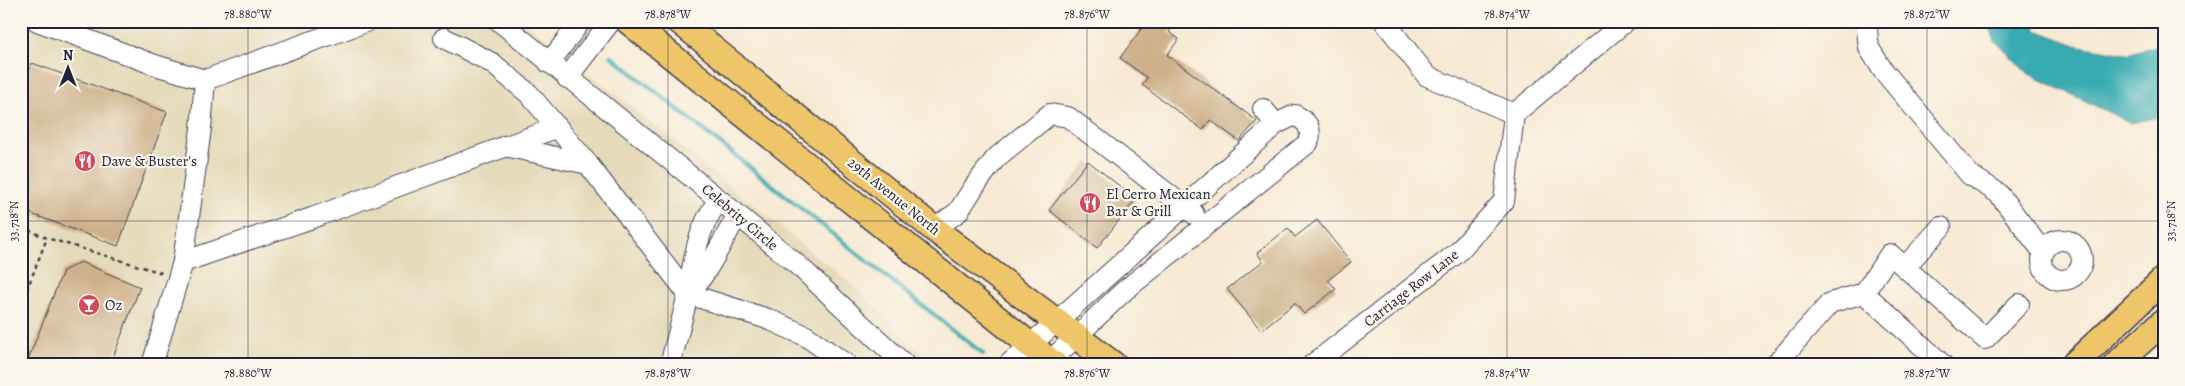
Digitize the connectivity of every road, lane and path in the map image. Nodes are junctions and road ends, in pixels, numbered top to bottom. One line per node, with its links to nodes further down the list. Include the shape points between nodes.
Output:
1 (37, 21): 16 (street)
2 (342, 21): 12 (street)
3 (368, 21): 12 (street)
4 (499, 21): 14 (street, Celebrity Circle)
5 (581, 21): 14 (street)
6 (611, 21): 15 (street)
7 (628, 21): 43 (main road, 29th Avenue North)
8 (679, 21): 29 (main road, 29th Avenue North)
9 (1384, 21): 17 (street, via 1427,76)
10 (1626, 21): 17 (street)
11 (1866, 21): 31 (street, via 1869,48 1882,69 1970,175 1998,194)
12 (326, 35): 16 (street)
13 (444, 38): 18 (street, via 492,63 529,94)
14 (549, 63): 15 (street, Celebrity Circle)
15 (568, 78): 23 (street, Celebrity Circle)
16 (205, 80): 33 (street)
17 (1514, 114): 51 (street, Carriage Row Lane, via 1504,201 1457,253)
18 (558, 127): 19 (street); 20 (street)
19 (502, 146): 20 (street); 33 (street)
20 (588, 164): 38 (street)
21 (1213, 179): 22 (street); 22 (street, via 1269,116 1295,115 1304,120 1310,127 1308,142); 24 (street)
22 (1235, 199): 26 (street)
23 (719, 200): 25 (street, Celebrity Circle); 38 (street, via 709,213 696,246)
24 (1186, 206): 26 (street); 29 (street, via 1094,135 1068,117 1056,113 1050,114 996,158 958,212); 34 (street)
25 (738, 215): 38 (street, via 707,271); 48 (street, Celebrity Circle, via 801,268)
26 (1204, 224): 36 (street)
27 (21, 227): 30 (path)
28 (1941, 227): 32 (street)
29 (934, 229): 42 (main road, 29th Avenue North)
30 (47, 238): 33 (path); 40 (path)
31 (2043, 252)
32 (1905, 267): 37 (street, via 1890,254); 39 (street, via 1985,339)
33 (181, 270): 45 (street)
34 (1106, 276): 36 (street); 42 (street)
35 (2164, 279): 54 (main road)
36 (1124, 291): 42 (street)
37 (1864, 293): 52 (street, via 1830,303); 53 (street)
38 (688, 294): 46 (street); 47 (street, via 768,319 806,336)
39 (2019, 304)
40 (21, 305)
41 (2164, 321): 55 (main road)
42 (1067, 330): 43 (street); 44 (street); 50 (main road, 29th Avenue North)
43 (1030, 346): 44 (main road, 29th Avenue North); 49 (street)
44 (1050, 364)
45 (152, 365)
46 (670, 365)
47 (847, 365)
48 (905, 365)
49 (1008, 365)
50 (1114, 365)
51 (1312, 365)
52 (1775, 365)
53 (1943, 365)
54 (2072, 365)
55 (2115, 365)

